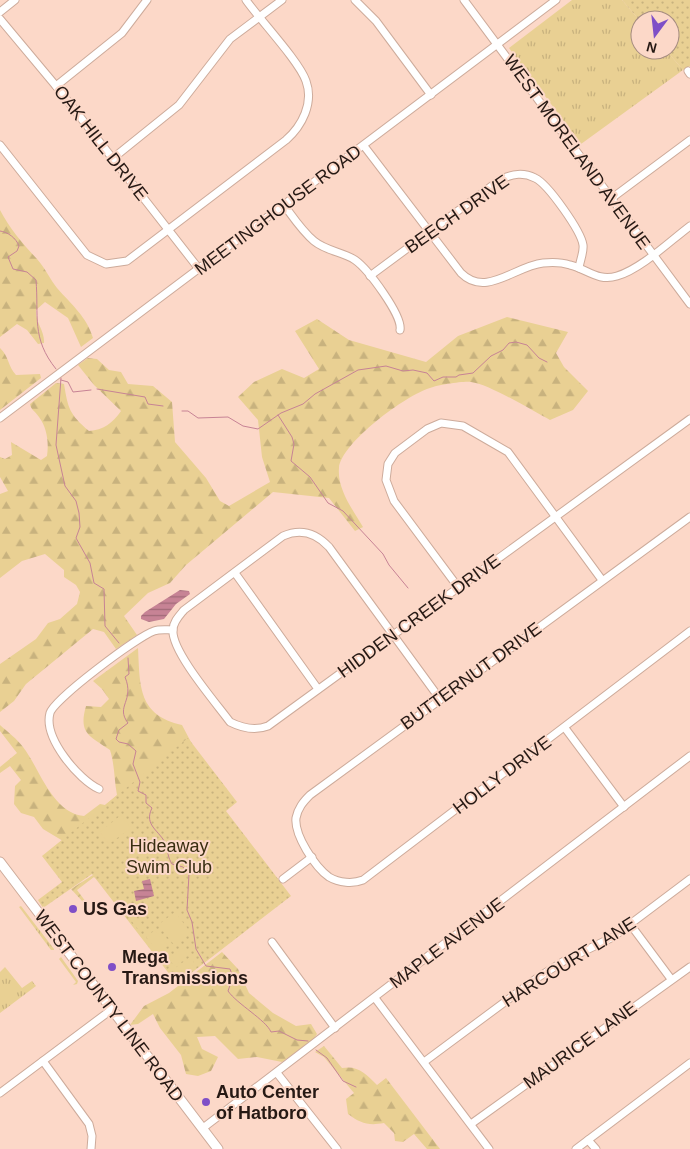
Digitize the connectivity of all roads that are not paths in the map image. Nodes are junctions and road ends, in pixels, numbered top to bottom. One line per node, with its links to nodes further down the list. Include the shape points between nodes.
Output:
1 (15, 0): 8 (street)
2 (147, 0): 12 (street, via 122,33)
3 (246, 0): 9 (street)
4 (282, 0): 9 (street)
5 (355, 0): 13 (street, via 376,21)
6 (464, 0): 11 (street, WEST MORELAND AVENUE)
7 (556, 0): 11 (street, MEETINGHOUSE ROAD)
8 (0, 12)
9 (258, 18): 17 (street, via 222,46 179,105); 21 (street, via 306,81 308,94 303,120 286,140)
10 (0, 19): 12 (street, OAK HILL DRIVE)
11 (498, 45): 13 (street, MEETINGHOUSE ROAD); 18 (street, WEST MORELAND AVENUE)
12 (56, 86): 17 (street, OAK HILL DRIVE)
13 (431, 95): 16 (street, MEETINGHOUSE ROAD)
14 (690, 140): 18 (street)
15 (0, 145): 21 (street, via 94,260 111,264 127,261)
16 (364, 146): 19 (street, MEETINGHOUSE ROAD); 22 (street)
17 (112, 158): 21 (street, OAK HILL DRIVE)
18 (612, 198): 23 (street, WEST MORELAND AVENUE)
19 (284, 206): 25 (street, MEETINGHOUSE ROAD); 26 (street, via 316,242 356,261)
20 (690, 226): 23 (street)
21 (169, 228): 25 (street, OAK HILL DRIVE)
22 (430, 232): 24 (street, via 470,280 496,281 542,263 563,263); 24 (street, BEECH DRIVE, via 501,179 516,174 526,175 542,182 578,232 583,246); 26 (street, BEECH DRIVE)
23 (652, 254): 24 (street, via 625,273 612,277 600,277); 27 (street, WEST MORELAND AVENUE)
24 (578, 268)
25 (199, 269): 29 (street, MEETINGHOUSE ROAD)
26 (370, 276): 28 (street, via 397,313 402,325)
27 (690, 304)
28 (400, 330)
29 (0, 418)
30 (690, 419): 31 (street, HIDDEN CREEK DRIVE)
31 (557, 516): 34 (street); 35 (street, HIDDEN CREEK DRIVE); 35 (street, via 508,452 459,424 441,423 427,429 392,458 387,470 387,486 394,501)
32 (690, 517): 34 (street, BUTTERNUT DRIVE)
33 (235, 573): 36 (street, via 184,610); 38 (street, via 283,536 291,533 313,535 329,548); 39 (street)
34 (602, 580): 40 (street, BUTTERNUT DRIVE)
35 (458, 588): 38 (street, HIDDEN CREEK DRIVE)
36 (173, 630): 39 (street, HIDDEN CREEK DRIVE, via 179,653 230,722 236,725 256,729 268,726); 43 (street, via 154,631 138,639 61,697 50,712 49,729 53,739 82,778)
37 (690, 631): 41 (street, HOLLY DRIVE)
38 (394, 636): 39 (street, HIDDEN CREEK DRIVE); 40 (street)
39 (318, 690)
40 (440, 699): 45 (street, BUTTERNUT DRIVE, via 310,795 300,806 296,819 298,833)
41 (564, 728): 44 (street); 45 (street, HOLLY DRIVE, via 363,880 335,879 324,872)
42 (690, 756): 44 (street, MAPLE AVENUE)
43 (99, 789)
44 (624, 807): 53 (street, MAPLE AVENUE)
45 (312, 857): 47 (street)
46 (0, 862): 54 (main road, WEST COUNTY LINE ROAD)
47 (283, 879)
48 (690, 879): 49 (street, HARCOURT LANE)
49 (630, 924): 52 (street); 57 (street, HARCOURT LANE, via 613,937 537,978)
50 (272, 942): 55 (street)
51 (690, 967): 52 (street, MAURICE LANE)
52 (671, 979): 61 (street, MAURICE LANE)
53 (375, 998): 55 (street, MAPLE AVENUE); 57 (street)
54 (112, 1010): 56 (street); 62 (main road, WEST COUNTY LINE ROAD)
55 (335, 1028): 59 (street, MAPLE AVENUE)
56 (43, 1061): 60 (street); 64 (street, via 89,1124 92,1136)
57 (424, 1062): 61 (street)
58 (690, 1063): 63 (street)
59 (277, 1073): 62 (street, MAPLE AVENUE); 66 (street)
60 (0, 1093)
61 (471, 1124): 67 (street)
62 (203, 1128): 65 (main road, WEST COUNTY LINE ROAD)
63 (588, 1140): 68 (street); 69 (street)
64 (90, 1149)
65 (218, 1149)
66 (337, 1149)
67 (489, 1149)
68 (576, 1149)
69 (596, 1149)

